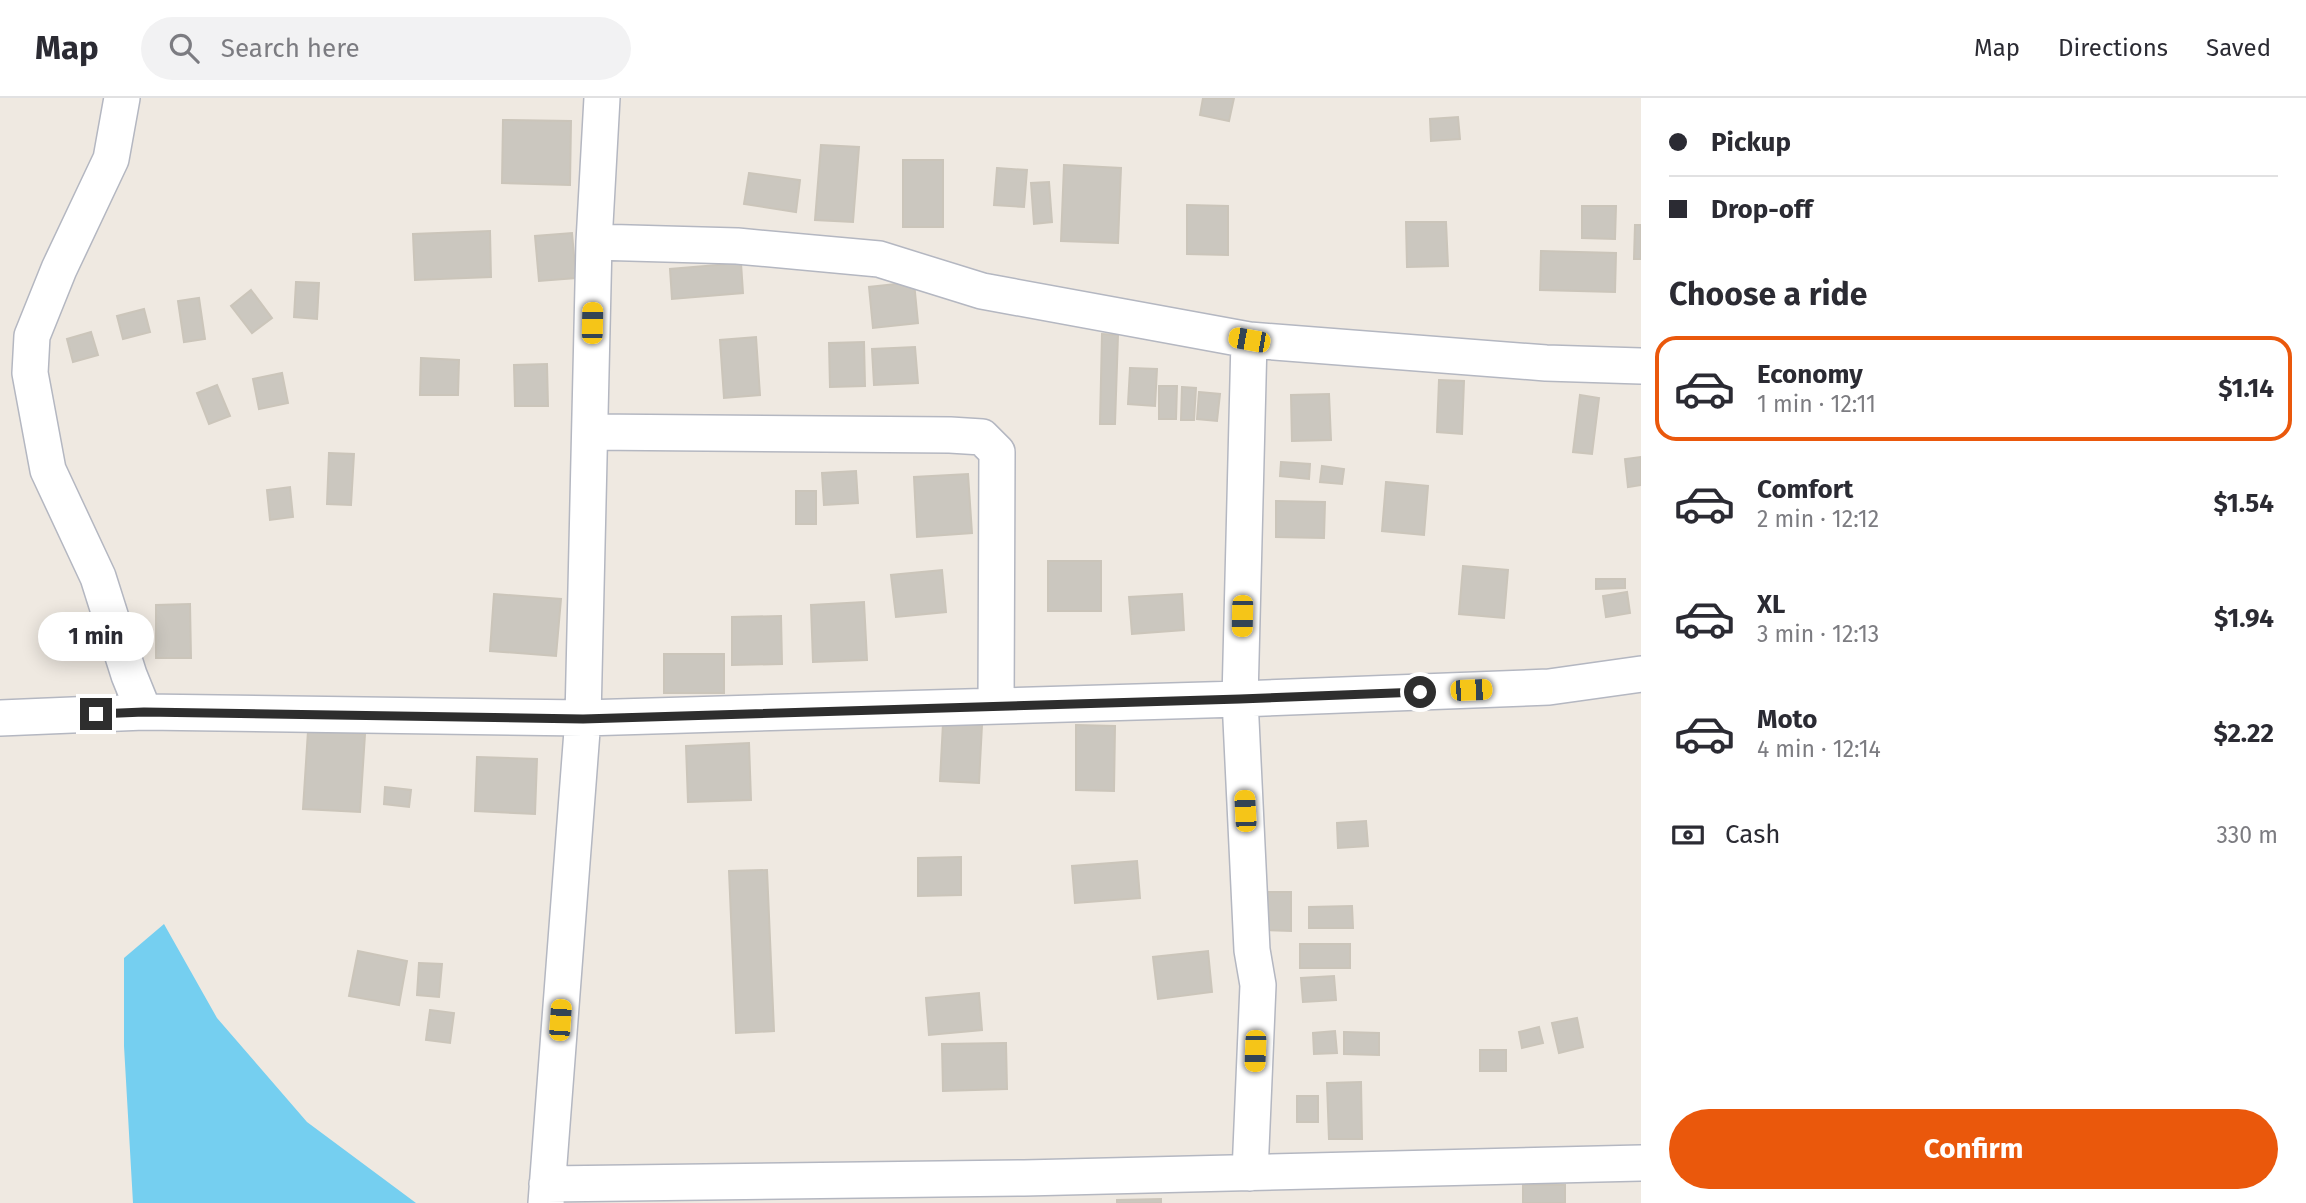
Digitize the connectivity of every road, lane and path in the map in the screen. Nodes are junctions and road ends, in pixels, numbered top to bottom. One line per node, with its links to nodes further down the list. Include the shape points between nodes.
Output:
1 (122, 98): 10 (street, via 111,159 32,336 30,373 48,470 98,577)
2 (602, 98): 3 (street)
3 (594, 242): 4 (street, via 737,246 879,259 982,291); 6 (street)
4 (1249, 340): 5 (street); 8 (street)
5 (1641, 366)
6 (590, 432): 9 (street, via 982,437 997,452); 12 (street)
7 (1641, 674): 8 (street, via 1549,687)
8 (1240, 699): 9 (street); 14 (street, via 1252,950 1258,985)
9 (996, 706): 12 (street)
10 (144, 712): 11 (street); 12 (street)
11 (0, 718)
12 (583, 719): 15 (street)
13 (1641, 1163): 14 (street)
14 (1250, 1173): 15 (street)
15 (547, 1194)

